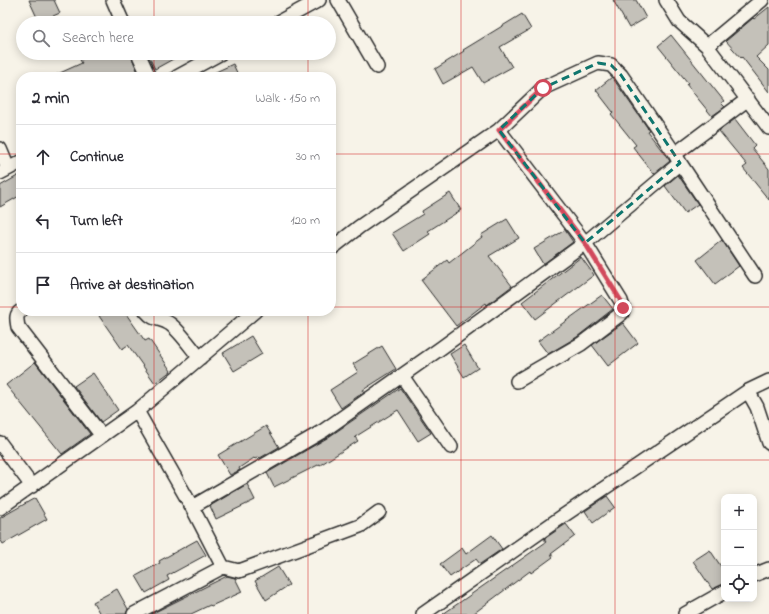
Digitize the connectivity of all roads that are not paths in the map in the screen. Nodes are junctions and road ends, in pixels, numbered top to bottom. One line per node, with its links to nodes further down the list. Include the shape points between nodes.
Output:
1 (113, 0): 6 (street)
2 (319, 0): 7 (street)
3 (338, 0): 11 (street)
4 (666, 0): 8 (street, via 678,21)
5 (762, 0): 8 (street)
6 (121, 16)
7 (290, 16)
8 (707, 46): 14 (street)
9 (141, 60): 12 (street)
10 (208, 60): 13 (street)
11 (377, 67)
12 (147, 72)
13 (186, 72)
14 (748, 99): 15 (street); 18 (street)
15 (769, 128)
16 (499, 130): 18 (street, via 543,88 598,63 611,65 621,75); 21 (street); 22 (street)
17 (0, 149): 20 (street)
18 (677, 159): 21 (street); 23 (street)
19 (16, 165): 20 (street)
20 (4, 171)
21 (585, 243): 28 (street); 29 (street, via 621,301 622,313 581,344)
22 (336, 245)
23 (755, 276)
24 (17, 316): 33 (street, via 18,326)
25 (150, 316): 27 (street, via 172,325)
26 (249, 316): 27 (street)
27 (200, 358): 32 (street)
28 (402, 376): 36 (street); 38 (street, via 324,430)
29 (517, 381)
30 (769, 381): 31 (street)
31 (748, 391): 35 (street, via 757,407); 46 (street)
32 (137, 411): 33 (street); 38 (street)
33 (102, 436): 37 (street)
34 (0, 443): 37 (street)
35 (769, 443)
36 (451, 447)
37 (32, 486): 39 (street)
38 (192, 507): 41 (street)
39 (0, 508)
40 (379, 512): 41 (street, via 360,526 239,571)
41 (223, 567): 45 (street)
42 (769, 568): 43 (street)
43 (757, 574)
44 (721, 594): 47 (street)
45 (134, 614)
46 (423, 614)
47 (685, 614)

